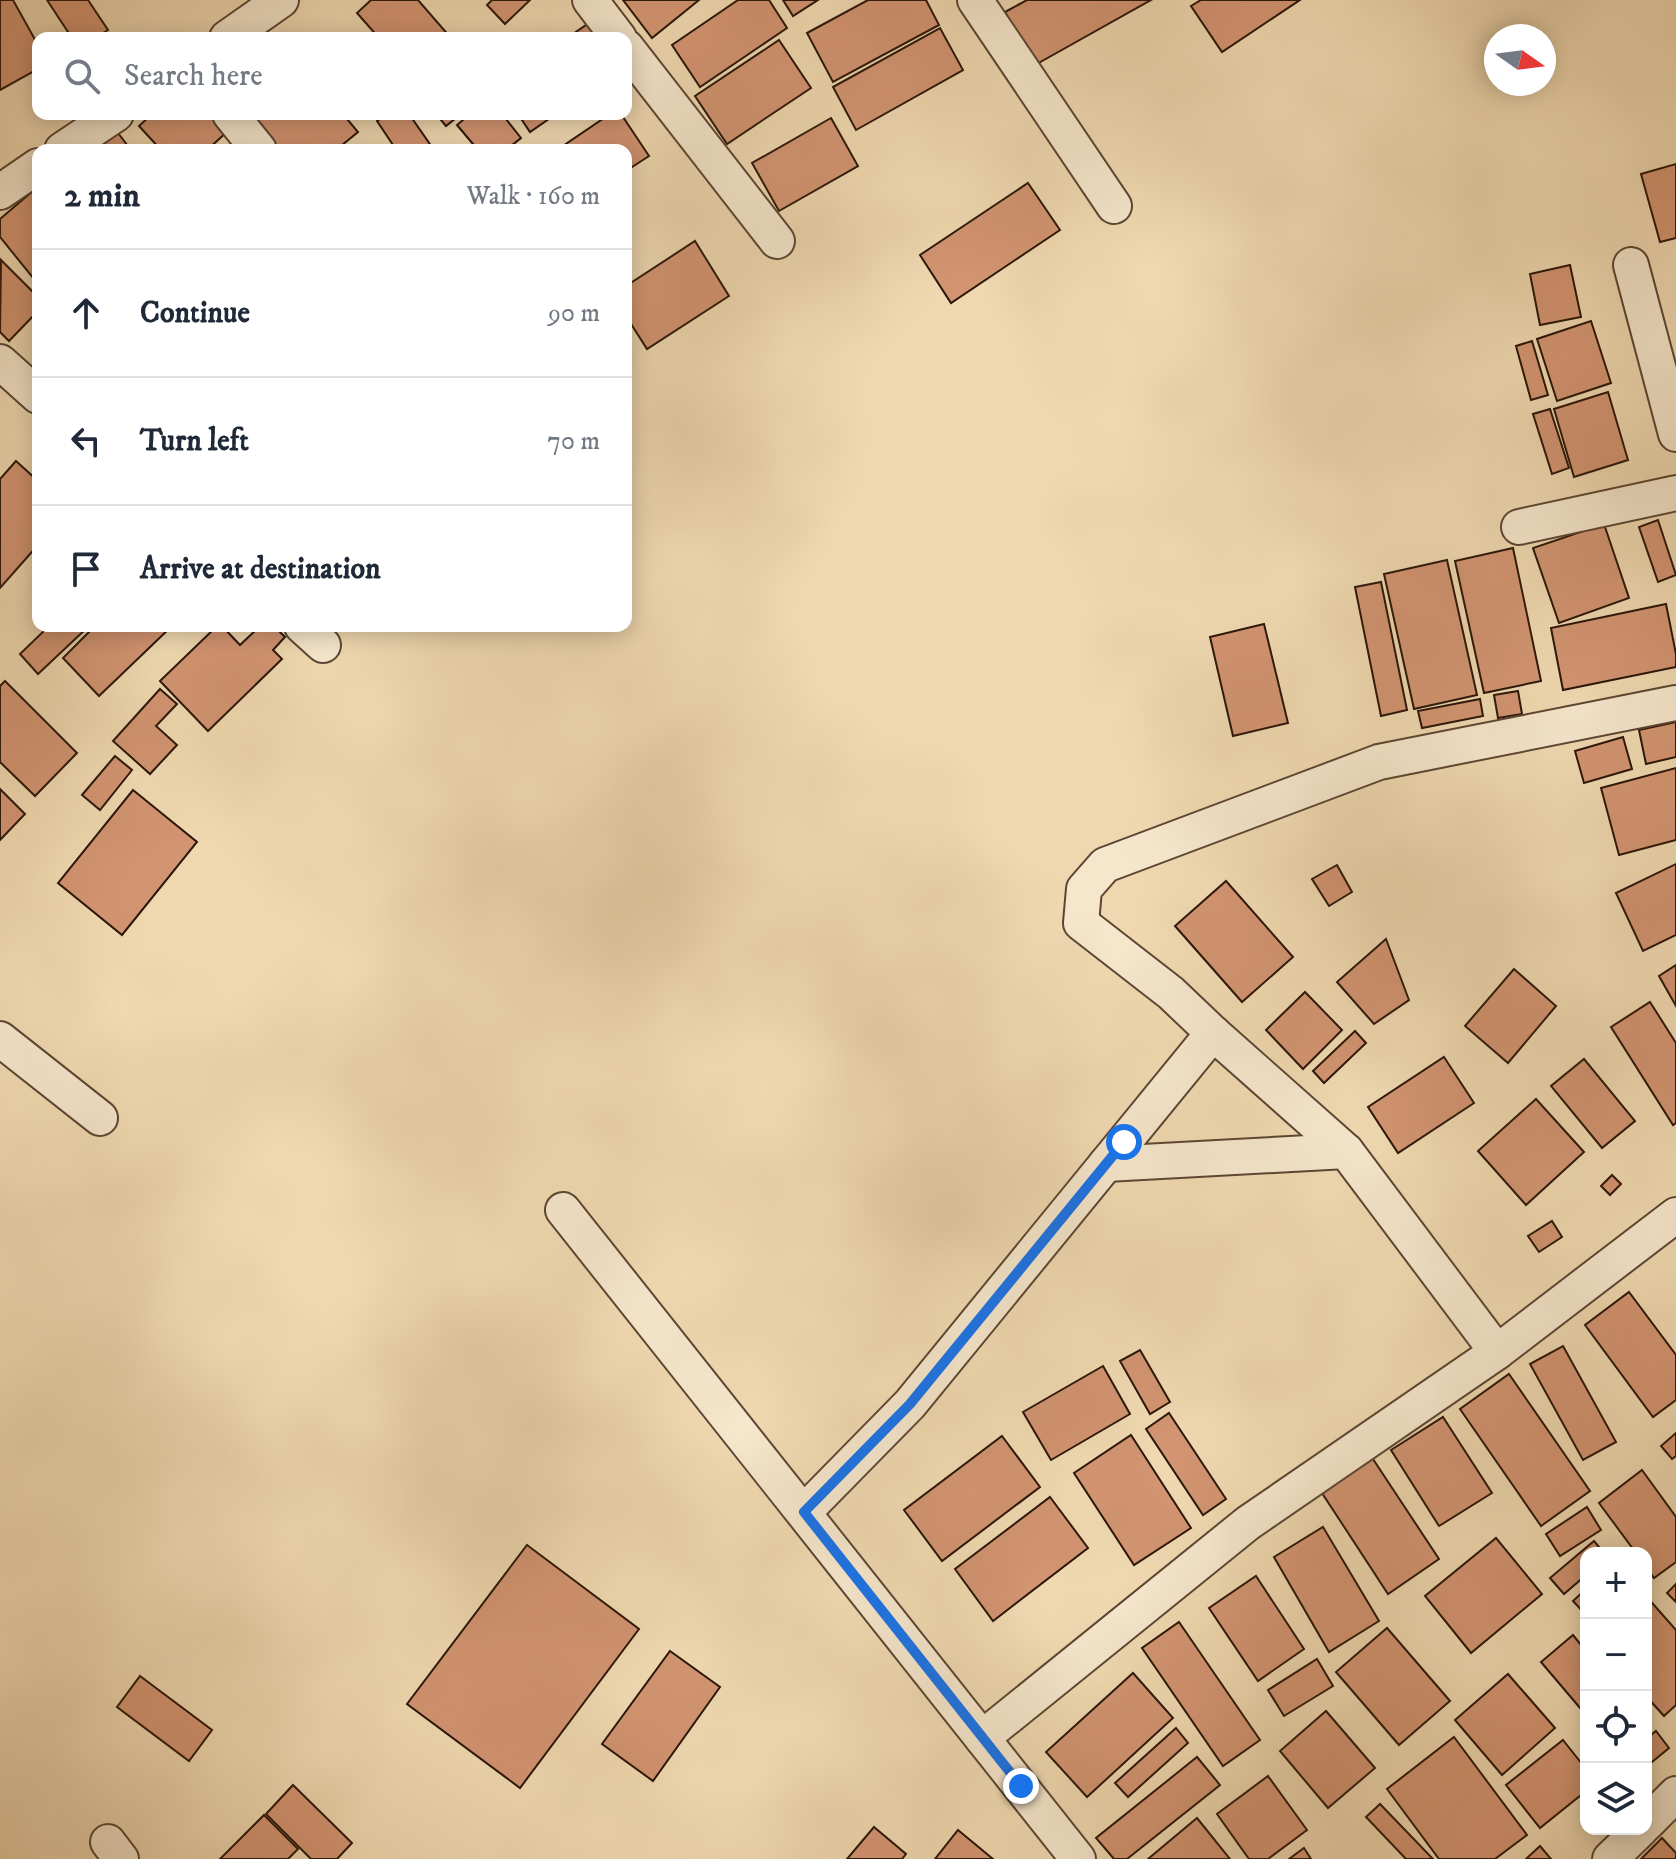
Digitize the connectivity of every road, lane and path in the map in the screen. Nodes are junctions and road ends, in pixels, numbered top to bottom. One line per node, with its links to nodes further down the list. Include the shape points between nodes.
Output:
1 (281, 0): 4 (street)
2 (590, 0): 5 (street)
3 (975, 0): 13 (street)
4 (236, 32)
5 (614, 32)
6 (632, 55): 14 (street)
7 (107, 120): 9 (street)
8 (235, 120): 10 (street)
9 (71, 144)
10 (254, 144)
11 (32, 170): 12 (street)
12 (0, 192)
13 (1114, 206)
14 (777, 241)
15 (1631, 265): 18 (street)
16 (0, 362): 17 (street)
17 (32, 391)
18 (1676, 434)
19 (1676, 493): 20 (street)
20 (1519, 527)
21 (1676, 703): 22 (street, via 1379,762 1105,865 1084,889 1081,923)
22 (1213, 1033): 25 (street); 26 (street)
23 (0, 1039): 24 (street)
24 (100, 1118)
25 (1346, 1151): 26 (street); 29 (street)
26 (1106, 1164): 30 (street, via 910,1404)
27 (563, 1210): 30 (street)
28 (1676, 1215): 29 (street)
29 (1497, 1352): 31 (street, via 1248,1523)
30 (804, 1512): 31 (street)
31 (982, 1738): 35 (street)
32 (1676, 1794): 33 (street)
33 (1652, 1818)
34 (1635, 1835): 36 (street)
35 (1078, 1859)
36 (1610, 1859)

